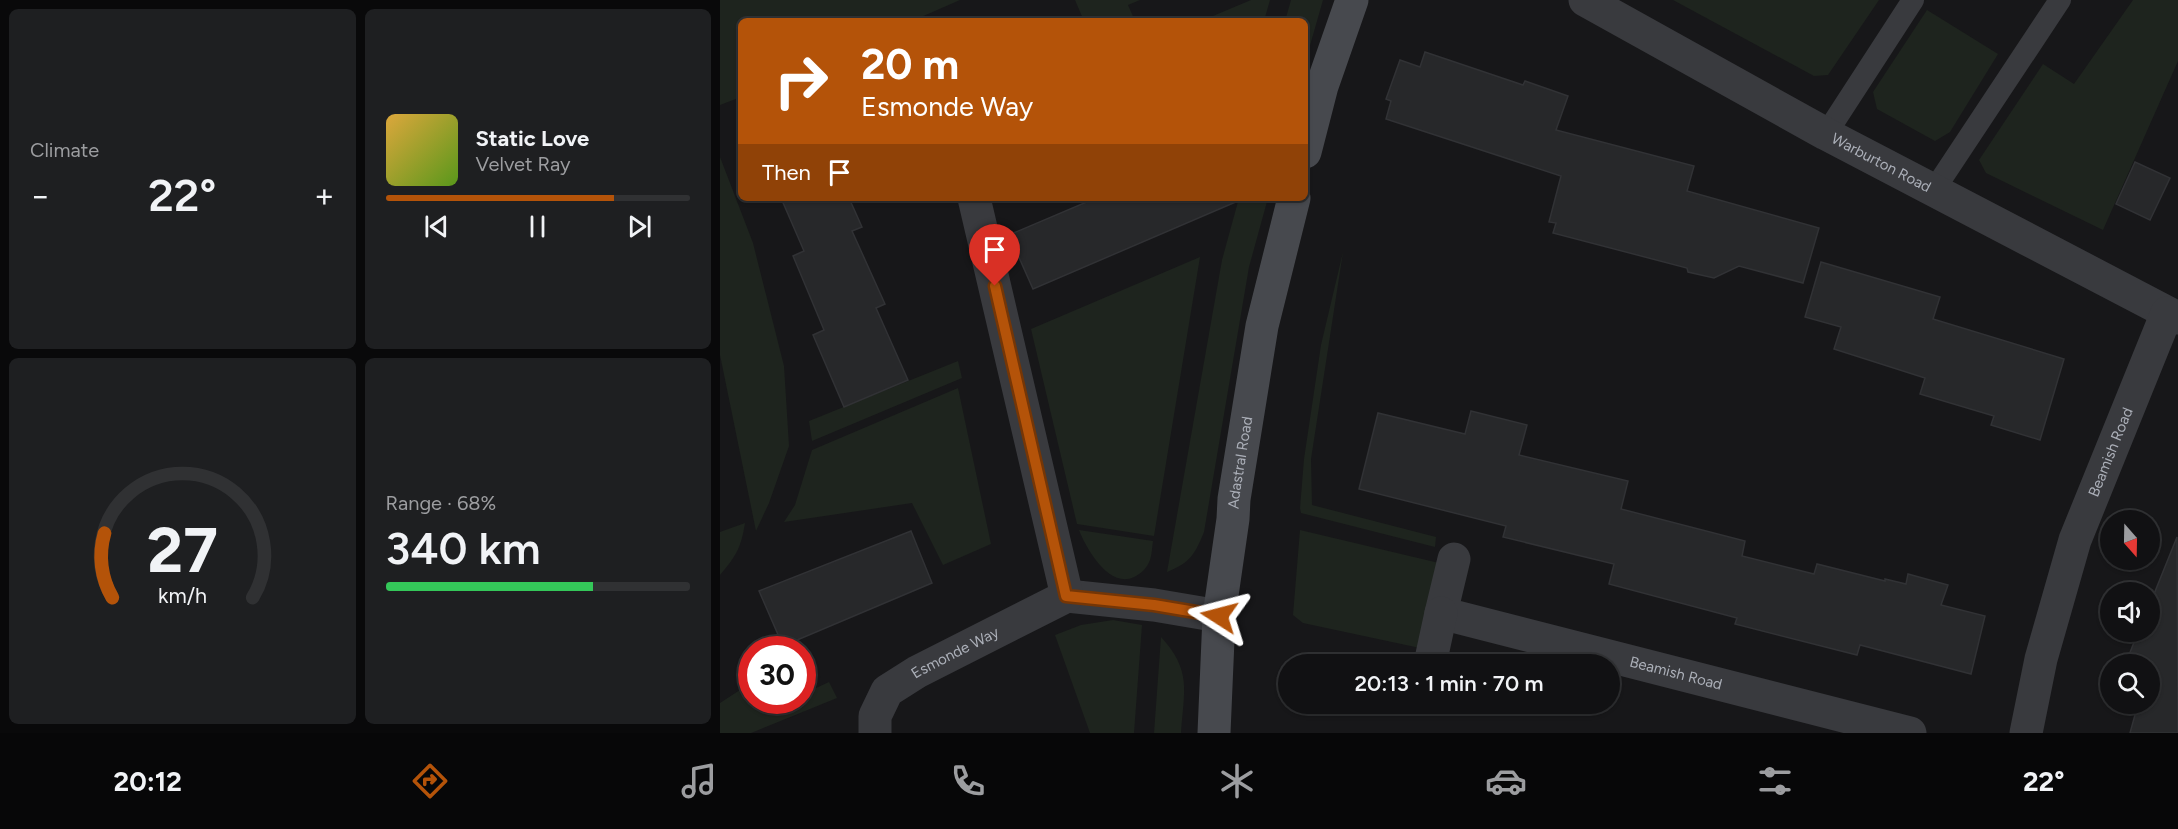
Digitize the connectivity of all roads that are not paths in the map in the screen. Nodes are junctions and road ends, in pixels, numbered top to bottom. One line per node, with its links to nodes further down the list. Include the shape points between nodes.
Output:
1 (1352, 0): 6 (street)
2 (1586, 0): 5 (street, Warburton Road)
3 (1913, 0): 5 (lane)
4 (2060, 0): 7 (lane)
5 (1826, 134): 7 (street, Warburton Road)
6 (1308, 140)
7 (1935, 190): 10 (street, Warburton Road)
8 (975, 201): 12 (street)
9 (1293, 201): 14 (street, Adastral Road, via 1262,326)
10 (2172, 316): 19 (street, Beamish Road, via 2075,540 2041,659)
11 (1454, 560): 13 (street)
12 (1066, 596): 14 (street); 16 (street, Esmonde Way, via 886,691 874,716)
13 (1441, 613): 15 (street); 18 (street, Beamish Road)
14 (1219, 616): 17 (street, Adastral Road)
15 (1432, 654)
16 (875, 733)
17 (1214, 733)
18 (1910, 733)
19 (2026, 733)

